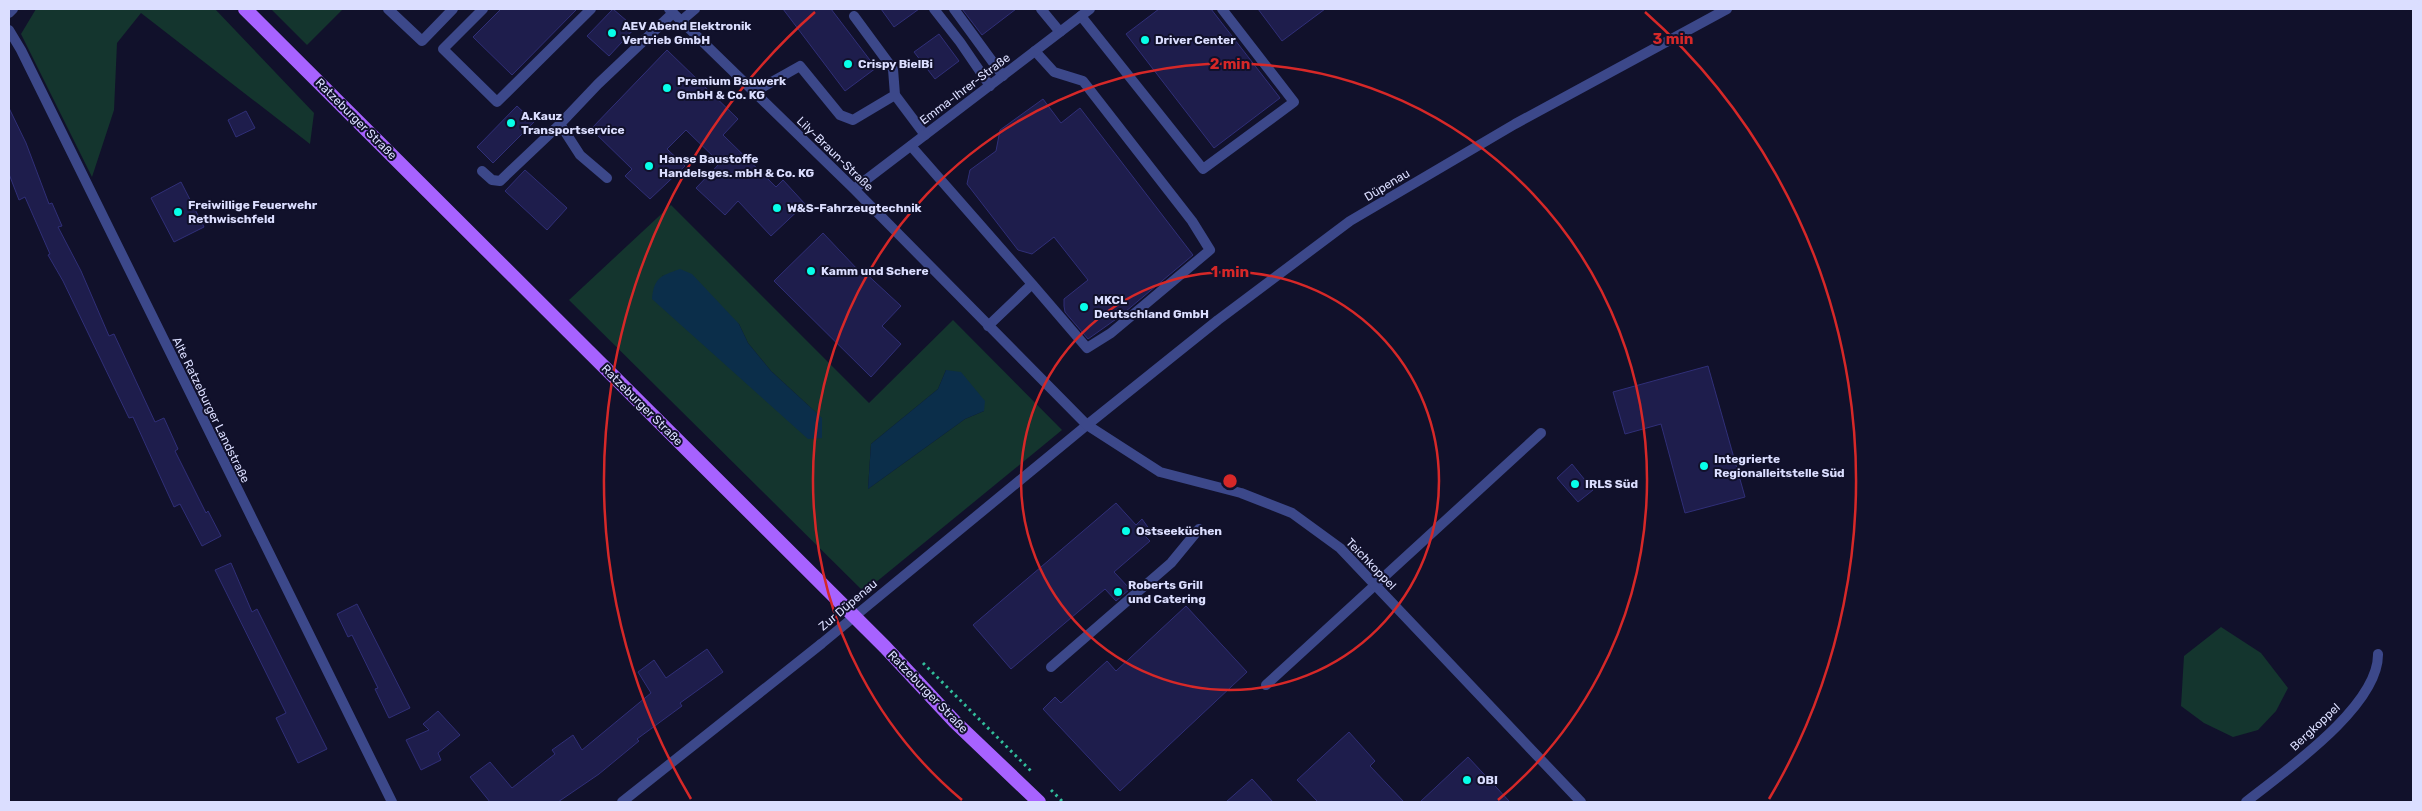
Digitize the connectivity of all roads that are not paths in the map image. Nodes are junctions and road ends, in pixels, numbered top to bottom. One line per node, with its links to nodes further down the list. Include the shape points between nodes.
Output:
1 (13, 9): 15 (street)
2 (246, 9): 43 (main road, Ratzeburger Straße, via 885,647 955,722)
3 (388, 9): 4 (street, via 422,41)
4 (453, 9)
5 (483, 9): 6 (street, via 443,49 497,102)
6 (591, 9)
7 (695, 9): 18 (street)
8 (934, 9): 23 (street)
9 (954, 9): 22 (street)
10 (1042, 9): 20 (street)
11 (1090, 9): 17 (street, Emma-Ihrer-Straße)
12 (1222, 9): 17 (street, via 1294,102 1203,169)
13 (1727, 9): 34 (street, Düpenau, via 1515,124 1350,221 1218,320)
14 (671, 11): 18 (street, Lily-Braun-Straße); 26 (street)
15 (9, 13)
16 (854, 16): 25 (street, via 893,69)
17 (1081, 16): 20 (street, Emma-Ihrer-Straße)
18 (681, 21): 24 (street, Lily-Braun-Straße)
19 (9, 30): 41 (street, Alte Ratzeburger Landstraße)
20 (1060, 32): 21 (street, Emma-Ihrer-Straße)
21 (1035, 51): 22 (street, Emma-Ihrer-Straße); 32 (street, via 1054,72 1083,81 1192,221 1210,250 1087,348)
22 (1002, 76): 23 (street, Emma-Ihrer-Straße)
23 (990, 86): 27 (street, Emma-Ihrer-Straße)
24 (754, 92): 25 (street, via 800,66 840,114 853,120); 31 (street, Lily-Braun-Straße)
25 (895, 95): 27 (street)
26 (560, 124): 29 (street, via 500,181 492,180); 30 (street, via 580,155)
27 (925, 135): 28 (street, Emma-Ihrer-Straße)
28 (911, 146): 31 (street, Emma-Ihrer-Straße); 32 (street)
29 (482, 171)
30 (607, 178)
31 (854, 189): 33 (street, Lily-Braun-Straße)
32 (1032, 284): 33 (street)
33 (988, 326): 34 (street, Lily-Braun-Straße)
34 (1087, 425): 37 (street, Teichkoppel, via 1160,472 1241,493 1292,513 1340,548); 42 (street, Zur Düpenau, via 821,644)
35 (1540, 433): 37 (street)
36 (1199, 529): 39 (street, via 1171,563)
37 (1374, 584): 40 (street); 44 (street, Teichkoppel)
38 (2378, 654): 45 (street, Bergkoppel, via 2374,678 2356,706 2305,755)
39 (1051, 667)
40 (1266, 685)
41 (392, 802)
42 (622, 802)
43 (1039, 802)
44 (1581, 802)
45 (2246, 802)

